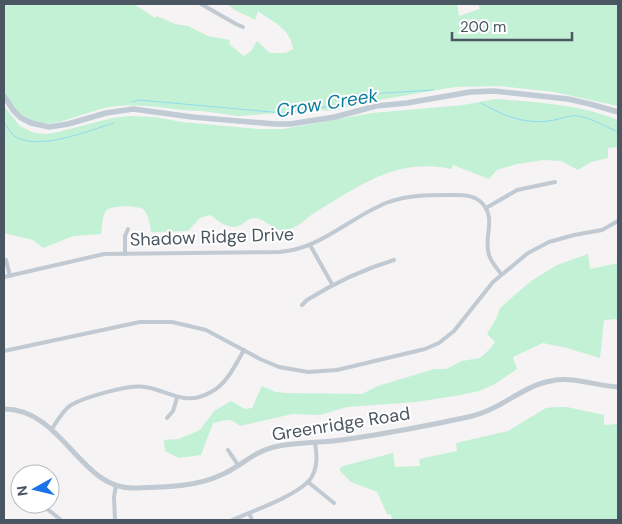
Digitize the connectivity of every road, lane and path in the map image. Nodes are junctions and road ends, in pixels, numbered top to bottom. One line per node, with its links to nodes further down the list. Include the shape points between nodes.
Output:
1 (201, 4): 2 (street)
2 (243, 26)
3 (4, 96): 4 (main road, via 21,118 49,127 133,109 290,124 376,106 494,90 568,99)
4 (618, 112)
5 (555, 182): 6 (street, via 517,190)
6 (486, 208): 9 (street, Shadow Ridge Drive, via 478,200 466,196 427,194 406,197 384,204); 13 (street, via 490,223 489,255)
7 (618, 221): 13 (street, via 602,230 549,242 528,253)
8 (128, 229): 10 (street)
9 (310, 244): 10 (street, Shadow Ridge Drive, via 279,252); 16 (street)
10 (125, 254): 14 (street, Shadow Ridge Drive, via 104,254)
11 (6, 260): 14 (street)
12 (394, 260): 16 (street, via 363,269)
13 (502, 274): 18 (street, via 454,331 425,349 337,370 308,372 279,367)
14 (10, 276): 15 (street, Shadow Ridge Drive)
15 (4, 277)
16 (332, 284): 17 (street)
17 (302, 305)
18 (244, 350): 19 (street, via 196,326 158,321); 21 (street, via 217,389 197,398)
19 (4, 351)
20 (618, 387): 25 (street, Greenridge Road, via 554,380 483,414)
21 (177, 398): 23 (street); 24 (street, via 149,387 127,387 71,406)
22 (4, 409): 24 (street, Greenridge Road, via 27,414)
23 (167, 418)
24 (52, 429): 29 (street, Greenridge Road, via 96,475)
25 (315, 443): 27 (street, Greenridge Road, via 274,448 254,454); 28 (street, via 316,464)
26 (228, 450): 27 (street)
27 (238, 464): 29 (street, Greenridge Road, via 222,475 198,483 132,488)
28 (308, 482): 30 (street); 31 (street)
29 (116, 486): 32 (street)
30 (334, 504)
31 (249, 513): 33 (street); 34 (street)
32 (115, 520)
33 (232, 520)
34 (252, 520)

